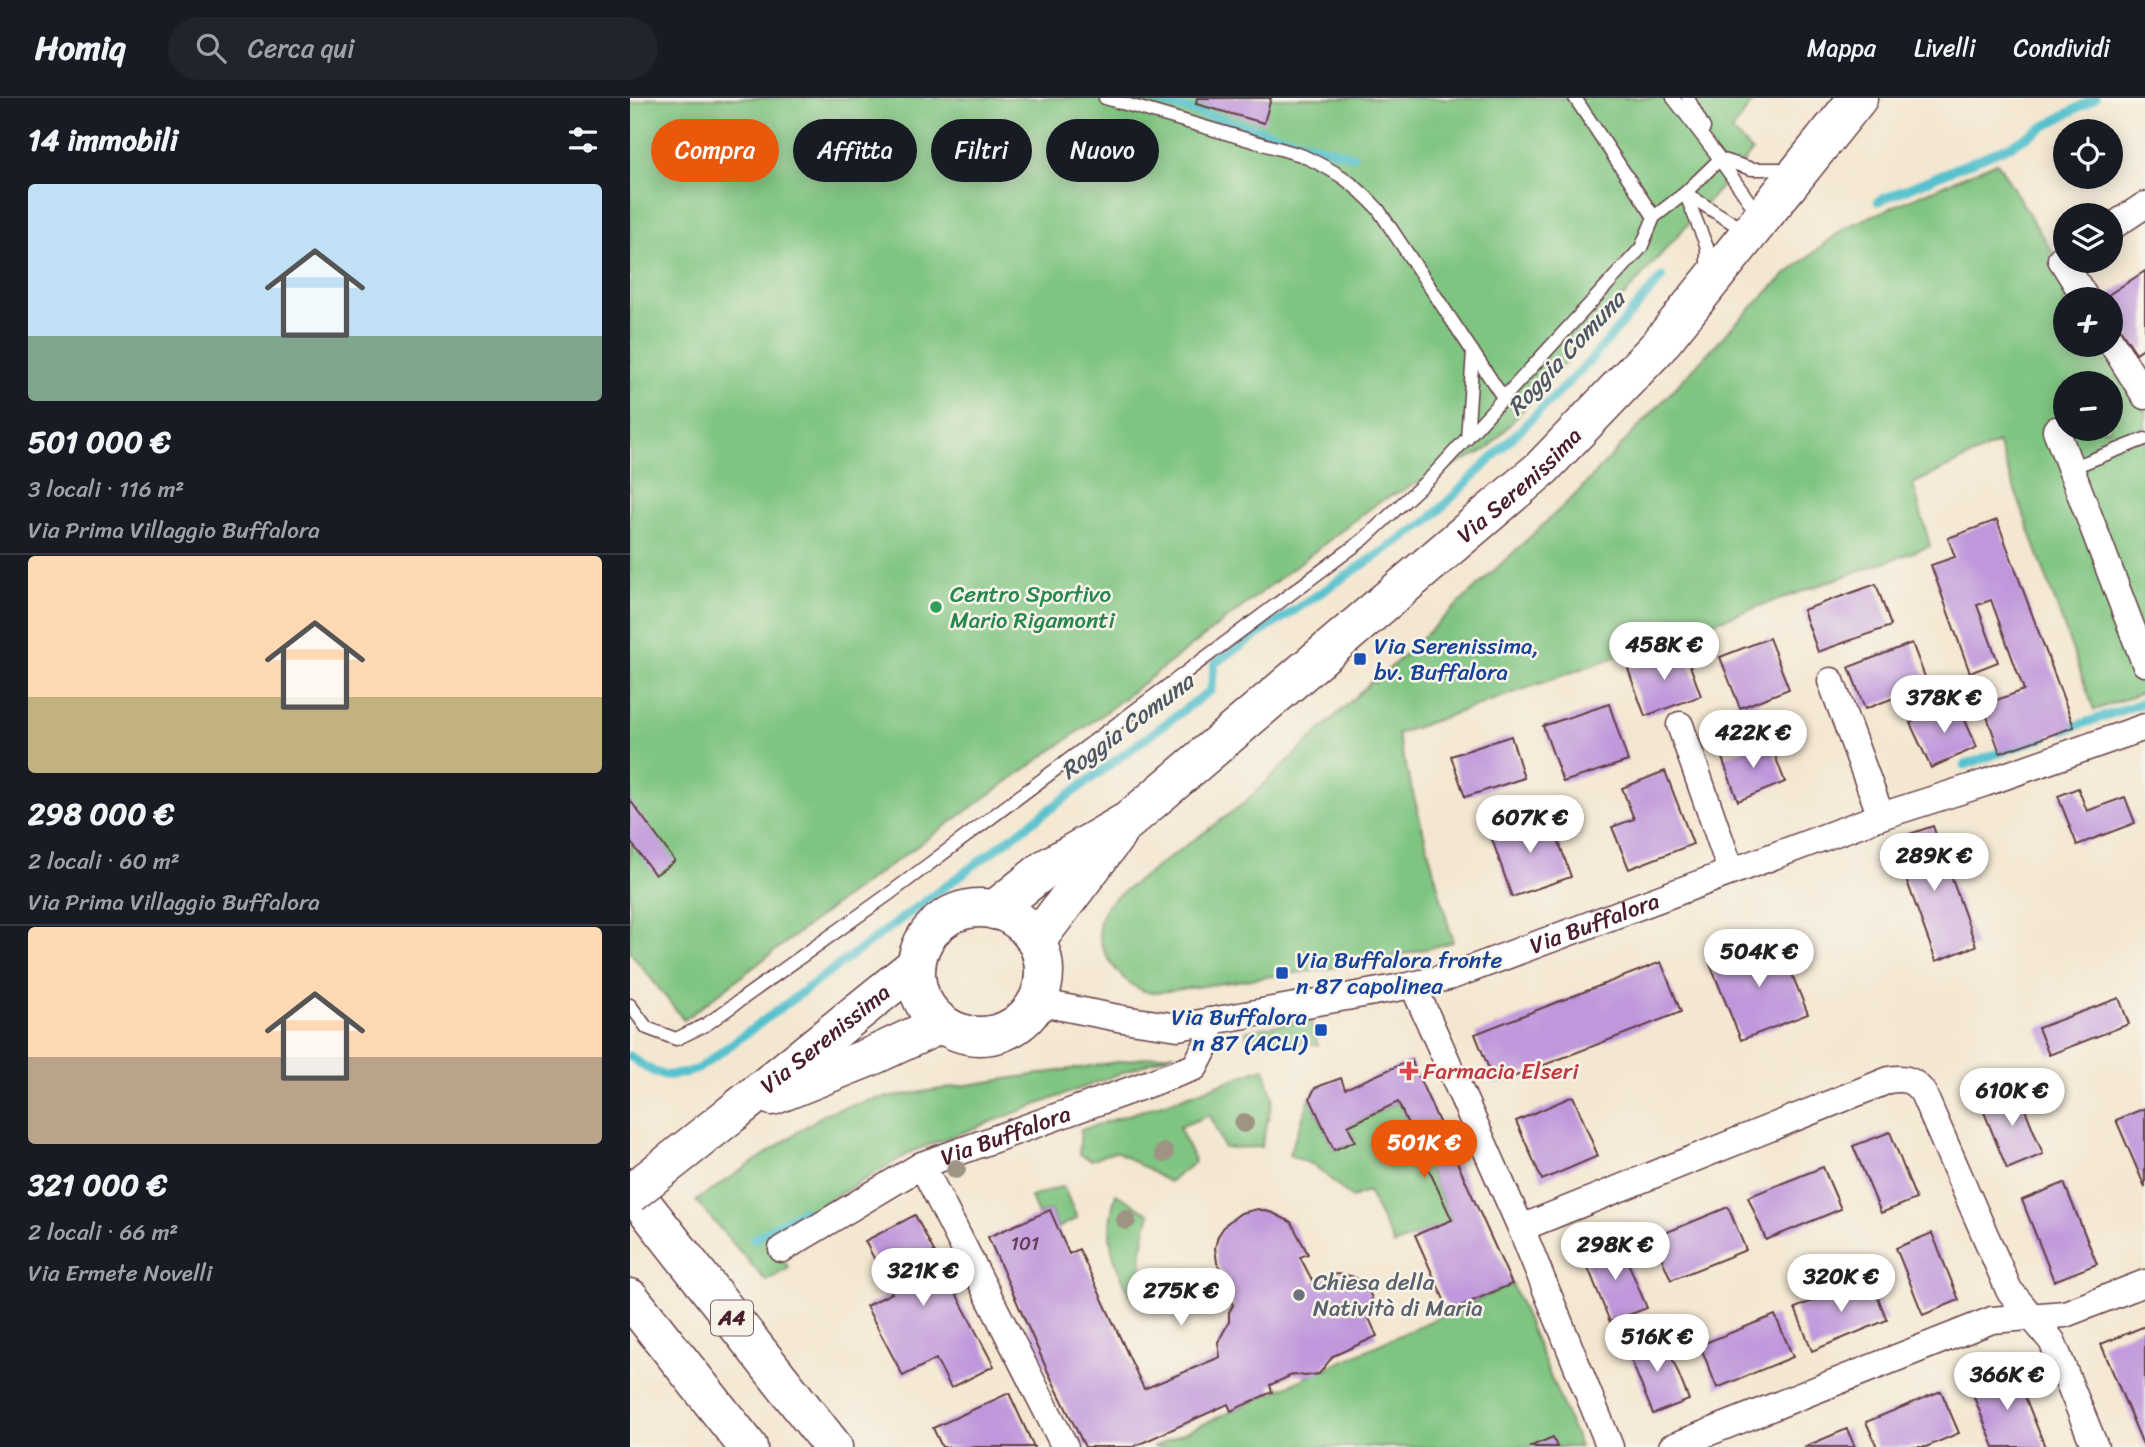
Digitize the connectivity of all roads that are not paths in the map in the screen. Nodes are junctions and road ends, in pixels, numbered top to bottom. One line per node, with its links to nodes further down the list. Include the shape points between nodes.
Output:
1 (1105, 98): 14 (lane, via 1301,155 1355,185 1378,209)
2 (1575, 98): 10 (lane)
3 (1674, 98): 6 (lane)
4 (1688, 98): 6 (lane)
5 (1858, 98): 7 (main road, Via Serenissima)
6 (1720, 159): 7 (lane, via 1752,169); 8 (lane); 12 (lane)
7 (1802, 169): 12 (main road, Via Serenissima)
8 (1685, 193): 10 (lane); 12 (lane); 13 (lane, via 1707,247)
9 (2145, 205): 11 (street)
10 (1654, 217): 17 (lane, via 1641,248)
11 (2123, 219)
12 (1756, 227): 13 (main road, Via Serenissima)
13 (1707, 287): 27 (main road, Via Serenissima, via 1657,348 1542,468)
14 (1474, 351): 17 (lane); 18 (lane)
15 (2121, 357): 16 (street)
16 (2145, 396)
17 (1504, 399): 18 (lane)
18 (1467, 439): 34 (lane, via 1364,539 889,894 707,1024 676,1039 648,1028)
19 (2145, 439): 21 (lane)
20 (2060, 441): 21 (street)
21 (2071, 468): 22 (street)
22 (2145, 663)
23 (1831, 681): 26 (street)
24 (1680, 725): 28 (street)
25 (2145, 727): 26 (street, Via Buffalora)
26 (1881, 816): 28 (street, Via Buffalora)
27 (1128, 821): 29 (main road, Via Serenissima, via 1045,869); 30 (main road, Via Serenissima)
28 (1731, 871): 32 (street, Via Buffalora, via 1452,976)
29 (994, 910): 30 (main road, via 1026,927); 31 (main road, Via Serenissima, via 968,910 943,920 929,932)
30 (1036, 942): 33 (main road, via 1043,958 1044,981)
31 (916, 965): 36 (main road, Via Serenissima, via 917,986 926,1007); 37 (main road, Via Serenissima)
32 (1413, 985): 35 (street, Via Buffalora); 41 (street)
33 (1037, 1002): 35 (street, Via Buffalora, via 1178,1027); 36 (main road, via 1005,1031 983,1036)
34 (630, 1005)
35 (1209, 1021): 38 (street, Via Buffalora, via 1208,1042 1195,1067)
36 (941, 1024): 37 (main road, Via Serenissima)
37 (734, 1112): 40 (main road, Via Serenissima, bridge)
38 (922, 1165): 42 (street, Via Buffalora); 48 (street)
39 (630, 1188): 47 (main road, A4)
40 (630, 1194)
41 (1521, 1228): 45 (street, via 1901,1077 1923,1093 2010,1290); 49 (street)
42 (782, 1249)
43 (2145, 1283): 45 (street, via 2065,1314)
44 (630, 1298): 46 (main road)
45 (2031, 1316): 50 (street, via 1992,1320); 51 (street, via 2052,1341)
46 (748, 1447)
47 (833, 1447)
48 (1065, 1447)
49 (1610, 1447)
50 (1672, 1447)
51 (2095, 1447)

